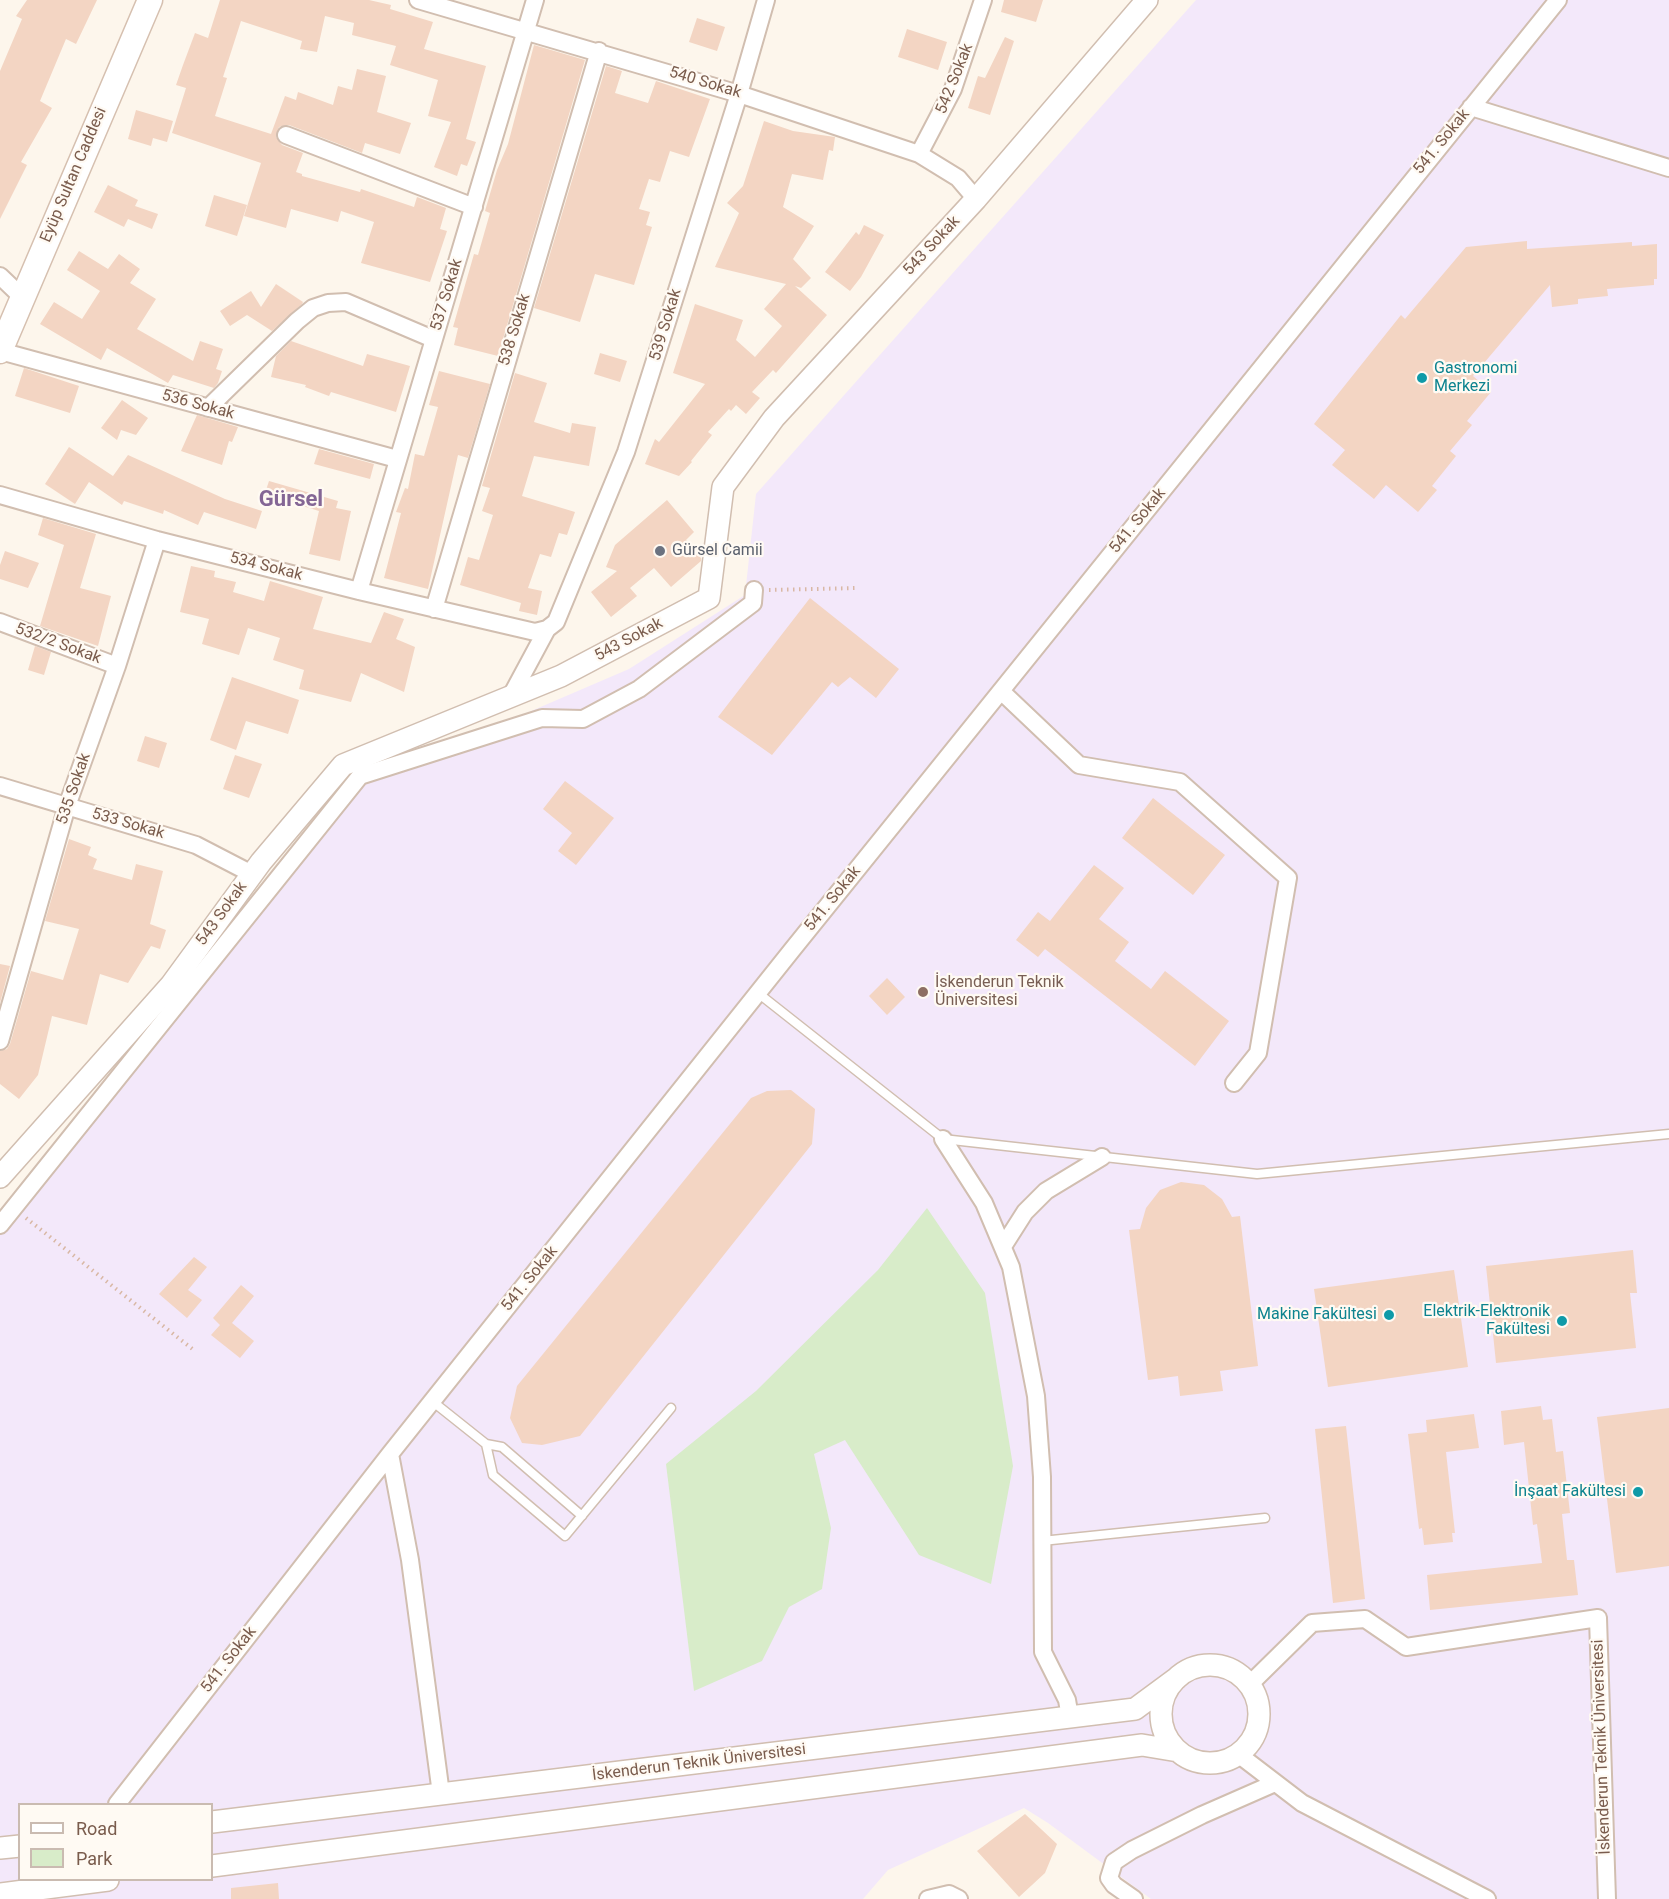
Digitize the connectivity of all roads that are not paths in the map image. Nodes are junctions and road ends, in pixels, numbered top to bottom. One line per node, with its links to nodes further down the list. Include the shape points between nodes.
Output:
1 (150, 0): 18 (main road, Eyüp Sultan Caddesi)
2 (418, 0): 8 (street, 540 Sokak)
3 (535, 0): 8 (street, 537 Sokak)
4 (766, 0): 10 (street, 539 Sokak)
5 (983, 0): 13 (street, 542 Sokak, via 954,89)
6 (1147, 0): 15 (street, 543 Sokak)
7 (1558, 0): 11 (street, 541. Sokak)
8 (525, 32): 9 (street, 540 Sokak); 16 (street, 537 Sokak)
9 (598, 51): 10 (street, 540 Sokak); 27 (street, 538 Sokak)
10 (739, 94): 13 (street, 540 Sokak); 29 (street, 539 Sokak, via 626,452 556,622)
11 (1471, 107): 14 (street); 31 (street, 541. Sokak)
12 (286, 135): 16 (street)
13 (919, 154): 15 (street, 540 Sokak, via 958,178)
14 (1669, 168)
15 (976, 199): 32 (street, 543 Sokak, via 774,418 723,487 709,598 561,676)
16 (474, 207): 19 (street, 537 Sokak)
17 (0, 276): 18 (street)
18 (22, 297): 20 (main road, Eyüp Sultan Caddesi)
19 (433, 339): 21 (street, via 346,302 328,303 297,321); 22 (street, 537 Sokak)
20 (0, 351): 21 (street, 536 Sokak)
21 (208, 408): 22 (street, 536 Sokak)
22 (397, 459): 26 (street, 537 Sokak)
23 (0, 495): 24 (street, 534 Sokak)
24 (157, 540): 26 (street, 534 Sokak); 30 (street, 535 Sokak)
25 (754, 590): 43 (street, via 753,603 639,689 583,719 542,718 360,776)
26 (359, 591): 27 (street, 534 Sokak)
27 (434, 609): 29 (street, 534 Sokak)
28 (0, 622): 30 (street, 532/2 Sokak)
29 (541, 630): 32 (street, 539 Sokak)
30 (117, 666): 34 (street, 535 Sokak)
31 (1001, 691): 36 (street, 541. Sokak); 38 (street, via 1079,765 1180,782 1288,878 1258,1053)
32 (512, 696): 35 (street, 543 Sokak, via 343,765)
33 (0, 786): 34 (street, 533 Sokak)
34 (67, 806): 35 (street, 533 Sokak, via 196,844); 37 (street, 535 Sokak)
35 (252, 874): 42 (street, 543 Sokak, via 171,986)
36 (758, 993): 40 (lane); 45 (street, 541. Sokak)
37 (0, 1041)
38 (1234, 1083)
39 (1669, 1134): 41 (lane, via 1257,1174)
40 (943, 1139): 41 (lane); 44 (street, via 984,1203)
41 (1102, 1156): 44 (street, via 1046,1191 1025,1212)
42 (0, 1177)
43 (0, 1225)
44 (1004, 1245): 51 (street, via 1036,1396)
45 (432, 1401): 47 (lane); 48 (street, 541. Sokak)
46 (671, 1408): 49 (lane)
47 (486, 1444): 49 (lane, via 502,1447); 49 (lane, via 493,1475 565,1536)
48 (390, 1454): 58 (street, via 410,1560); 59 (street, 541. Sokak)
49 (582, 1516)
50 (1265, 1518): 51 (lane)
51 (1041, 1541): 54 (street, via 1043,1652 1067,1700)
52 (1177, 1678): 53 (street, via 1190,1669 1223,1666); 54 (street, İskenderun Teknik Üniversitesi, via 1135,1709); 55 (street, via 1162,1706 1165,1730)
53 (1250, 1684): 56 (street, via 1260,1714 1249,1744); 70 (street, İskenderun Teknik Üniversitesi, via 1312,1623 1365,1619 1406,1647 1598,1618)
54 (1071, 1717): 58 (street, İskenderun Teknik Üniversitesi)
55 (1178, 1751): 56 (street, via 1207,1762 1223,1761); 63 (street, via 1142,1745)
56 (1238, 1754): 57 (street)
57 (1275, 1783): 68 (street, via 1182,1825 1114,1862 1109,1878); 69 (street, via 1302,1803)
58 (441, 1794): 60 (street, İskenderun Teknik Üniversitesi)
59 (118, 1803)
60 (213, 1822)
61 (18, 1846): 62 (street)
62 (0, 1848)
63 (213, 1866)
64 (100, 1881): 65 (street)
65 (0, 1894)
66 (928, 1899): 67 (street, via 949,1894)
67 (959, 1899)
68 (1134, 1899)
69 (1487, 1899)
70 (1607, 1899)

